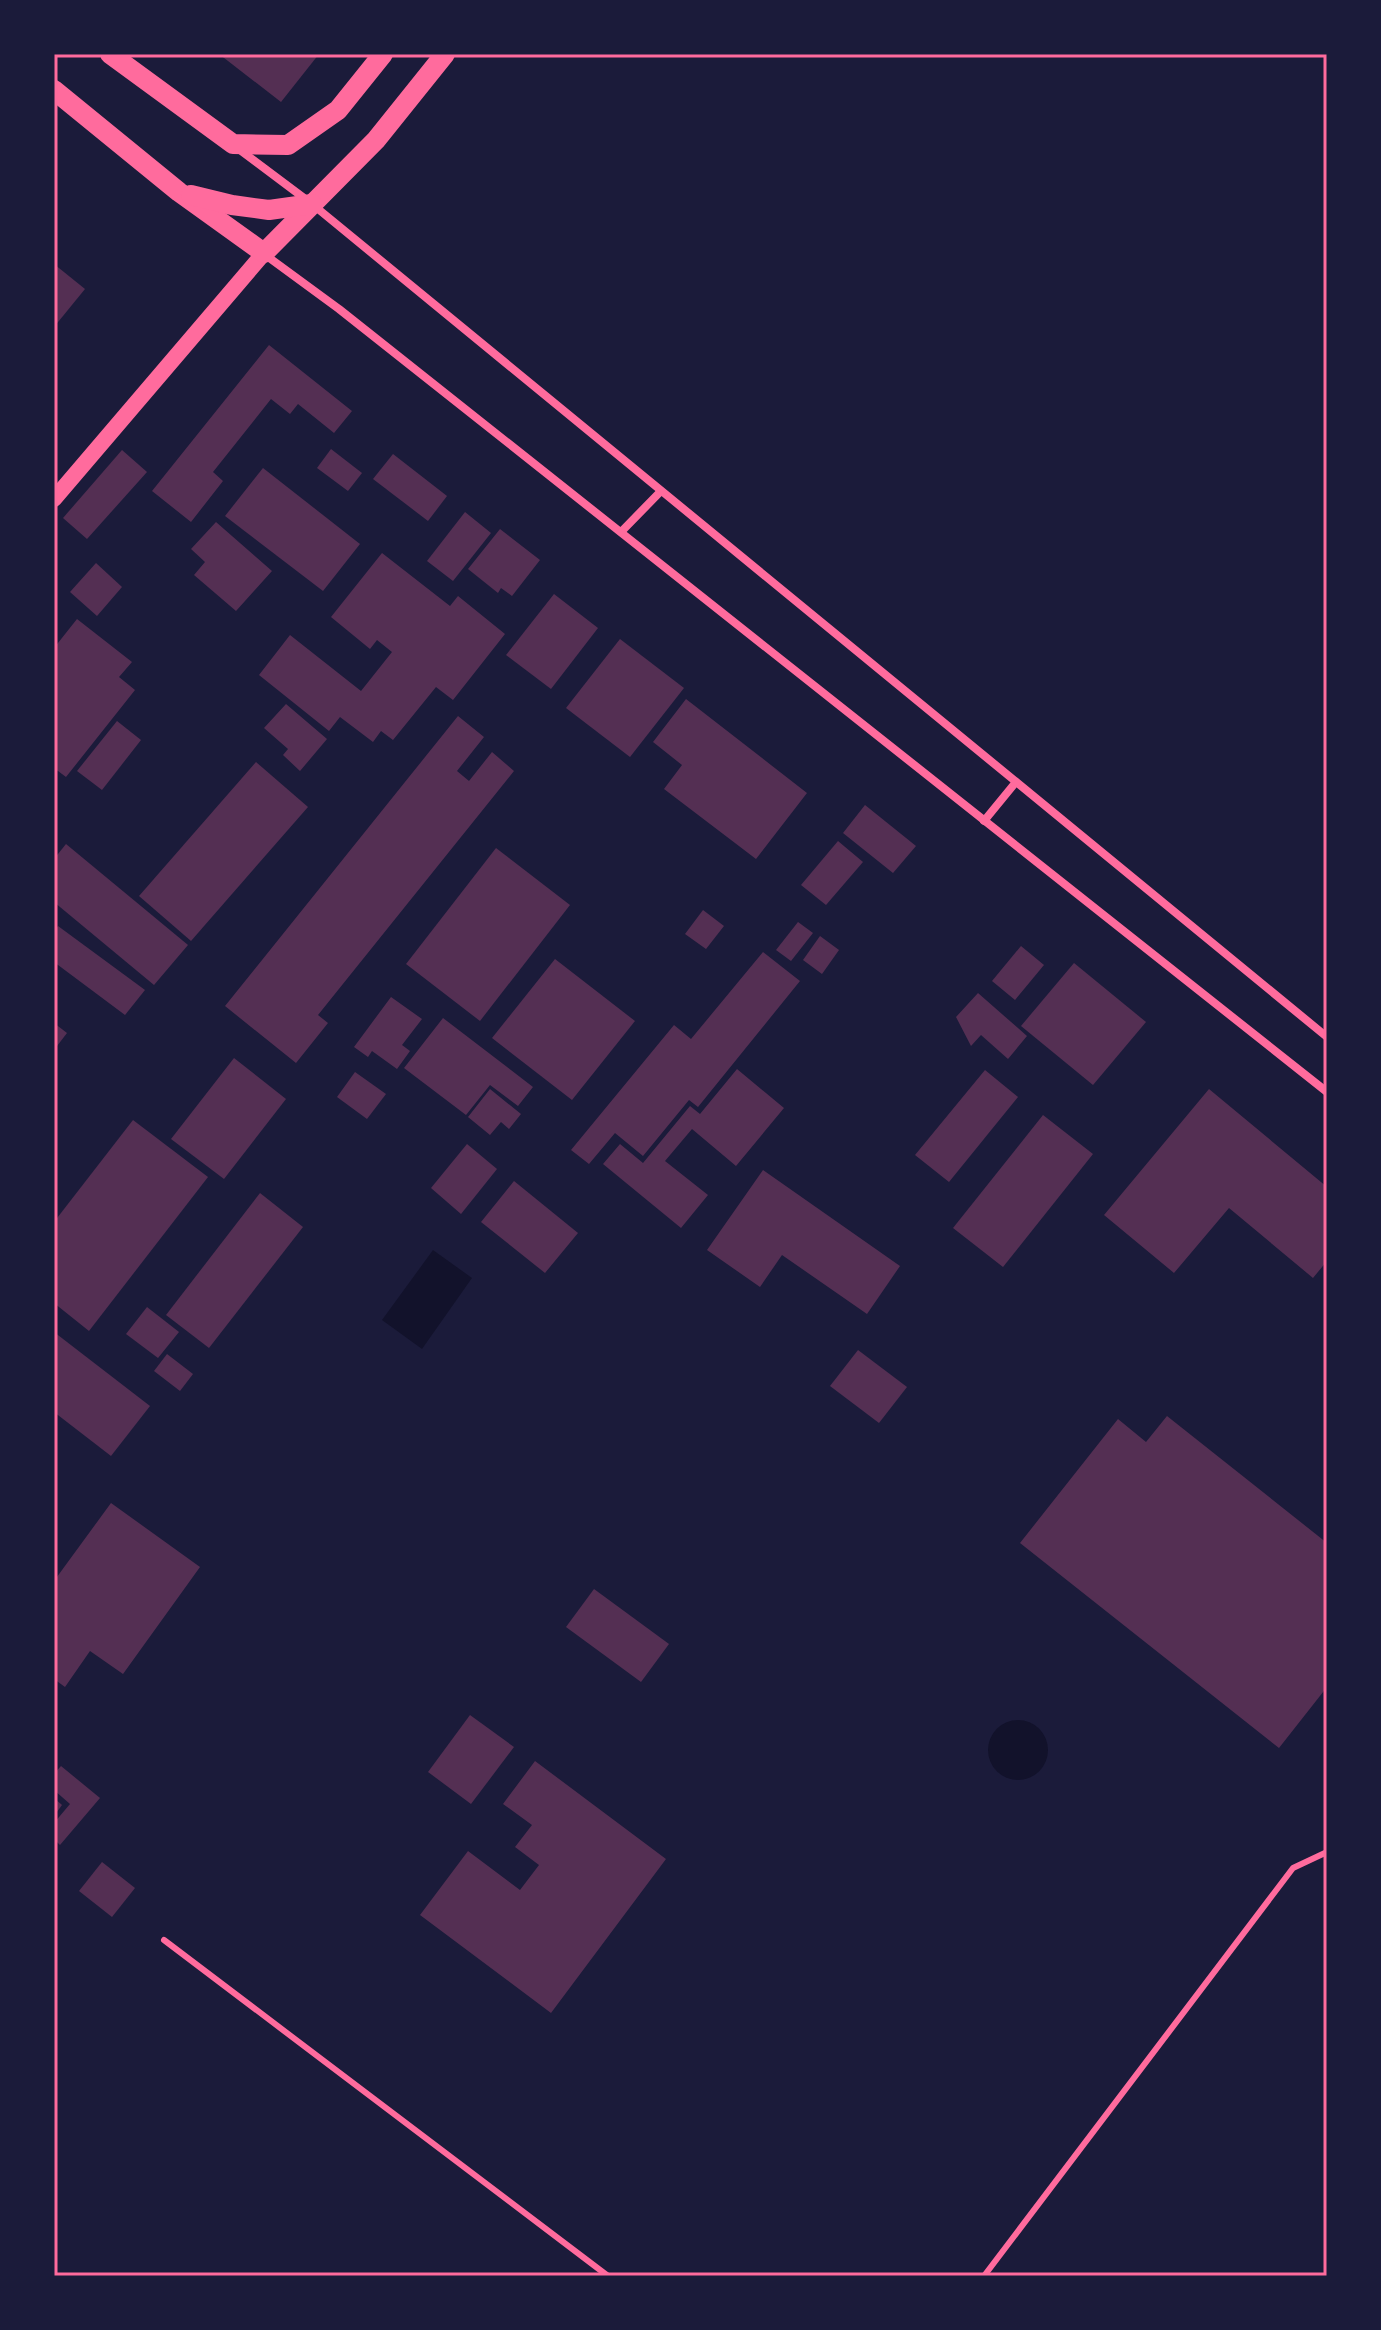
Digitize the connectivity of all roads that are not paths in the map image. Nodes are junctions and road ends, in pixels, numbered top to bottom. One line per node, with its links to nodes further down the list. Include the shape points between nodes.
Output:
1 (110, 54): 5 (main road)
2 (383, 54): 5 (main road, via 338,110 288,145)
3 (445, 54): 7 (main road, via 376,140)
4 (54, 90): 6 (main road)
5 (233, 144): 7 (street)
6 (179, 192): 7 (main road, via 269,210); 8 (main road)
7 (312, 204): 8 (main road); 9 (street)
8 (264, 253): 10 (main road); 11 (street)
9 (661, 491): 11 (street); 12 (street)
10 (54, 499)
11 (621, 532): 13 (street)
12 (1016, 782): 13 (street); 14 (street)
13 (984, 821): 15 (street)
14 (1327, 1037)
15 (1327, 1092)
16 (1327, 1852): 19 (lane, via 1293,1868)
17 (164, 1940): 18 (lane)
18 (608, 2276)
19 (984, 2276)

